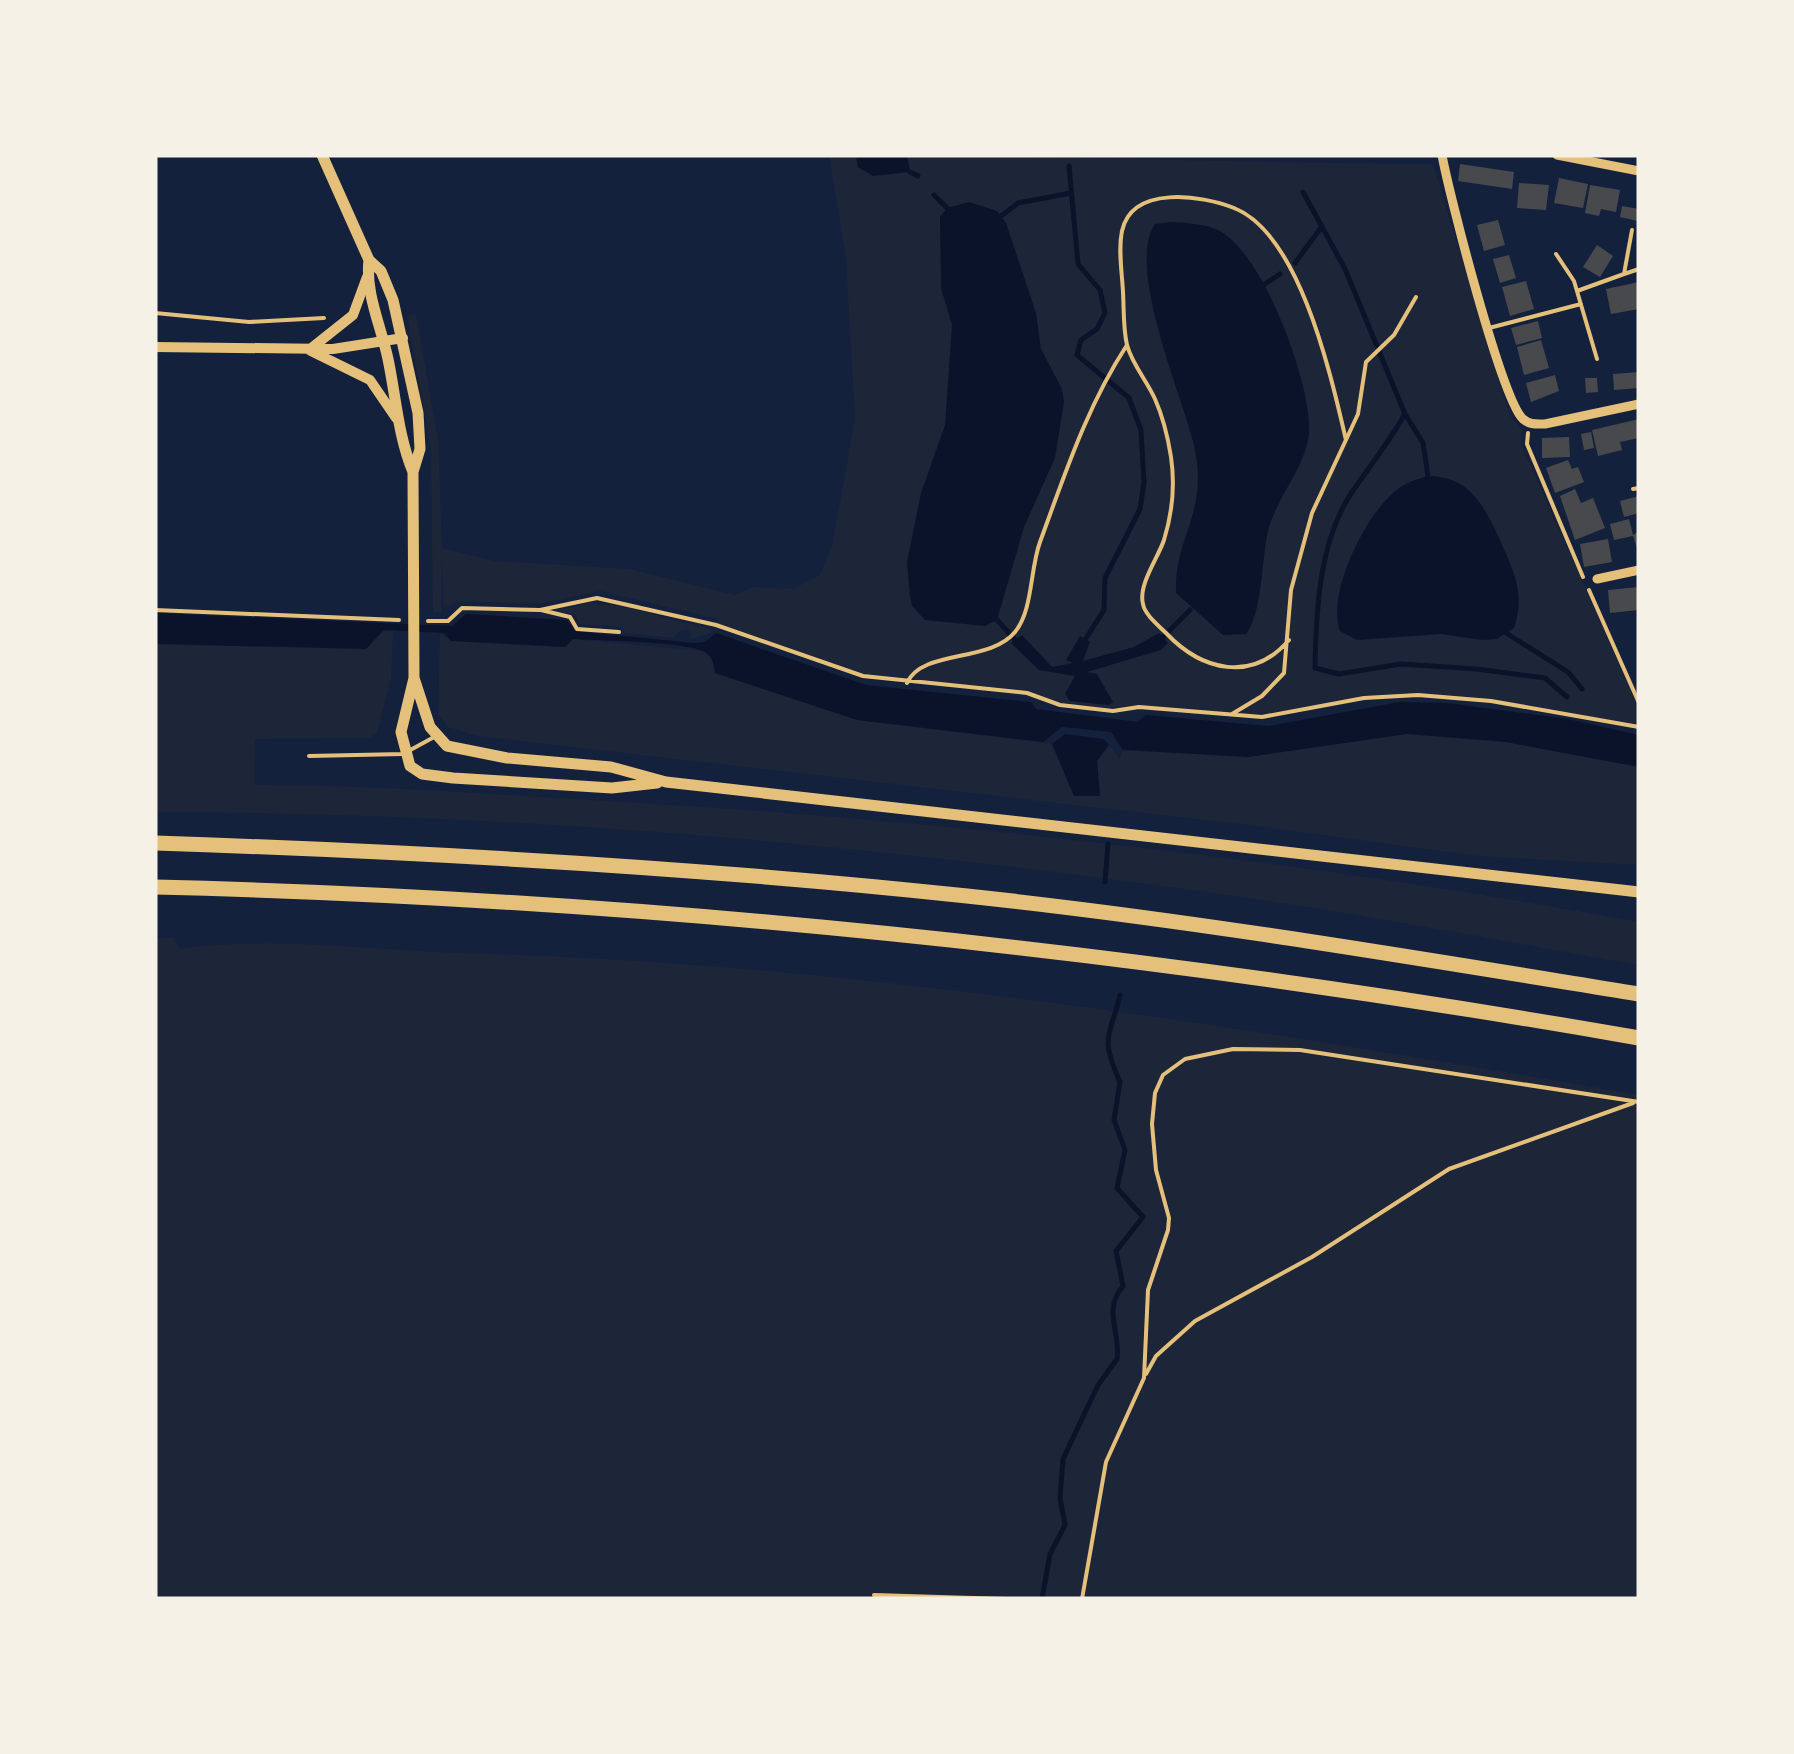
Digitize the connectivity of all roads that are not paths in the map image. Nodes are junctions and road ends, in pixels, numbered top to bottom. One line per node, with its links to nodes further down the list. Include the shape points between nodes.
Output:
1 (322, 155): 7 (main road)
2 (1442, 155): 13 (street)
3 (1557, 155): 4 (street)
4 (1639, 171)
5 (1632, 230): 9 (lane)
6 (1556, 254): 11 (lane)
7 (369, 260): 10 (main road); 14 (main road, via 387,284)
8 (1639, 268): 9 (lane)
9 (1624, 274): 11 (lane)
10 (367, 275): 15 (main road); 17 (street, via 350,320)
11 (1577, 291): 12 (lane)
12 (1581, 304): 13 (lane); 18 (lane)
13 (1489, 328): 19 (street, via 1509,394 1530,424)
14 (403, 338): 15 (street); 21 (main road, via 419,424)
15 (384, 343): 17 (street); 20 (main road)
16 (155, 347): 17 (street)
17 (308, 350): 20 (street, via 370,380)
18 (1598, 359)
19 (1639, 404)
20 (399, 424): 21 (main road)
21 (414, 472): 24 (main road)
22 (1639, 570): 23 (street)
23 (1597, 579)
24 (414, 678): 25 (main road); 26 (main road, via 401,732)
25 (436, 736): 26 (lane); 28 (main road, via 454,748 611,767)
26 (403, 754): 27 (lane); 28 (main road, via 422,774 612,788)
27 (309, 756)
28 (666, 782): 31 (main road)
29 (155, 842): 32 (highway, via 436,854 967,896 1271,934)
30 (155, 887): 33 (highway, via 387,892 962,938 1238,972)
31 (1639, 892)
32 (1639, 994)
33 (1639, 1038)

